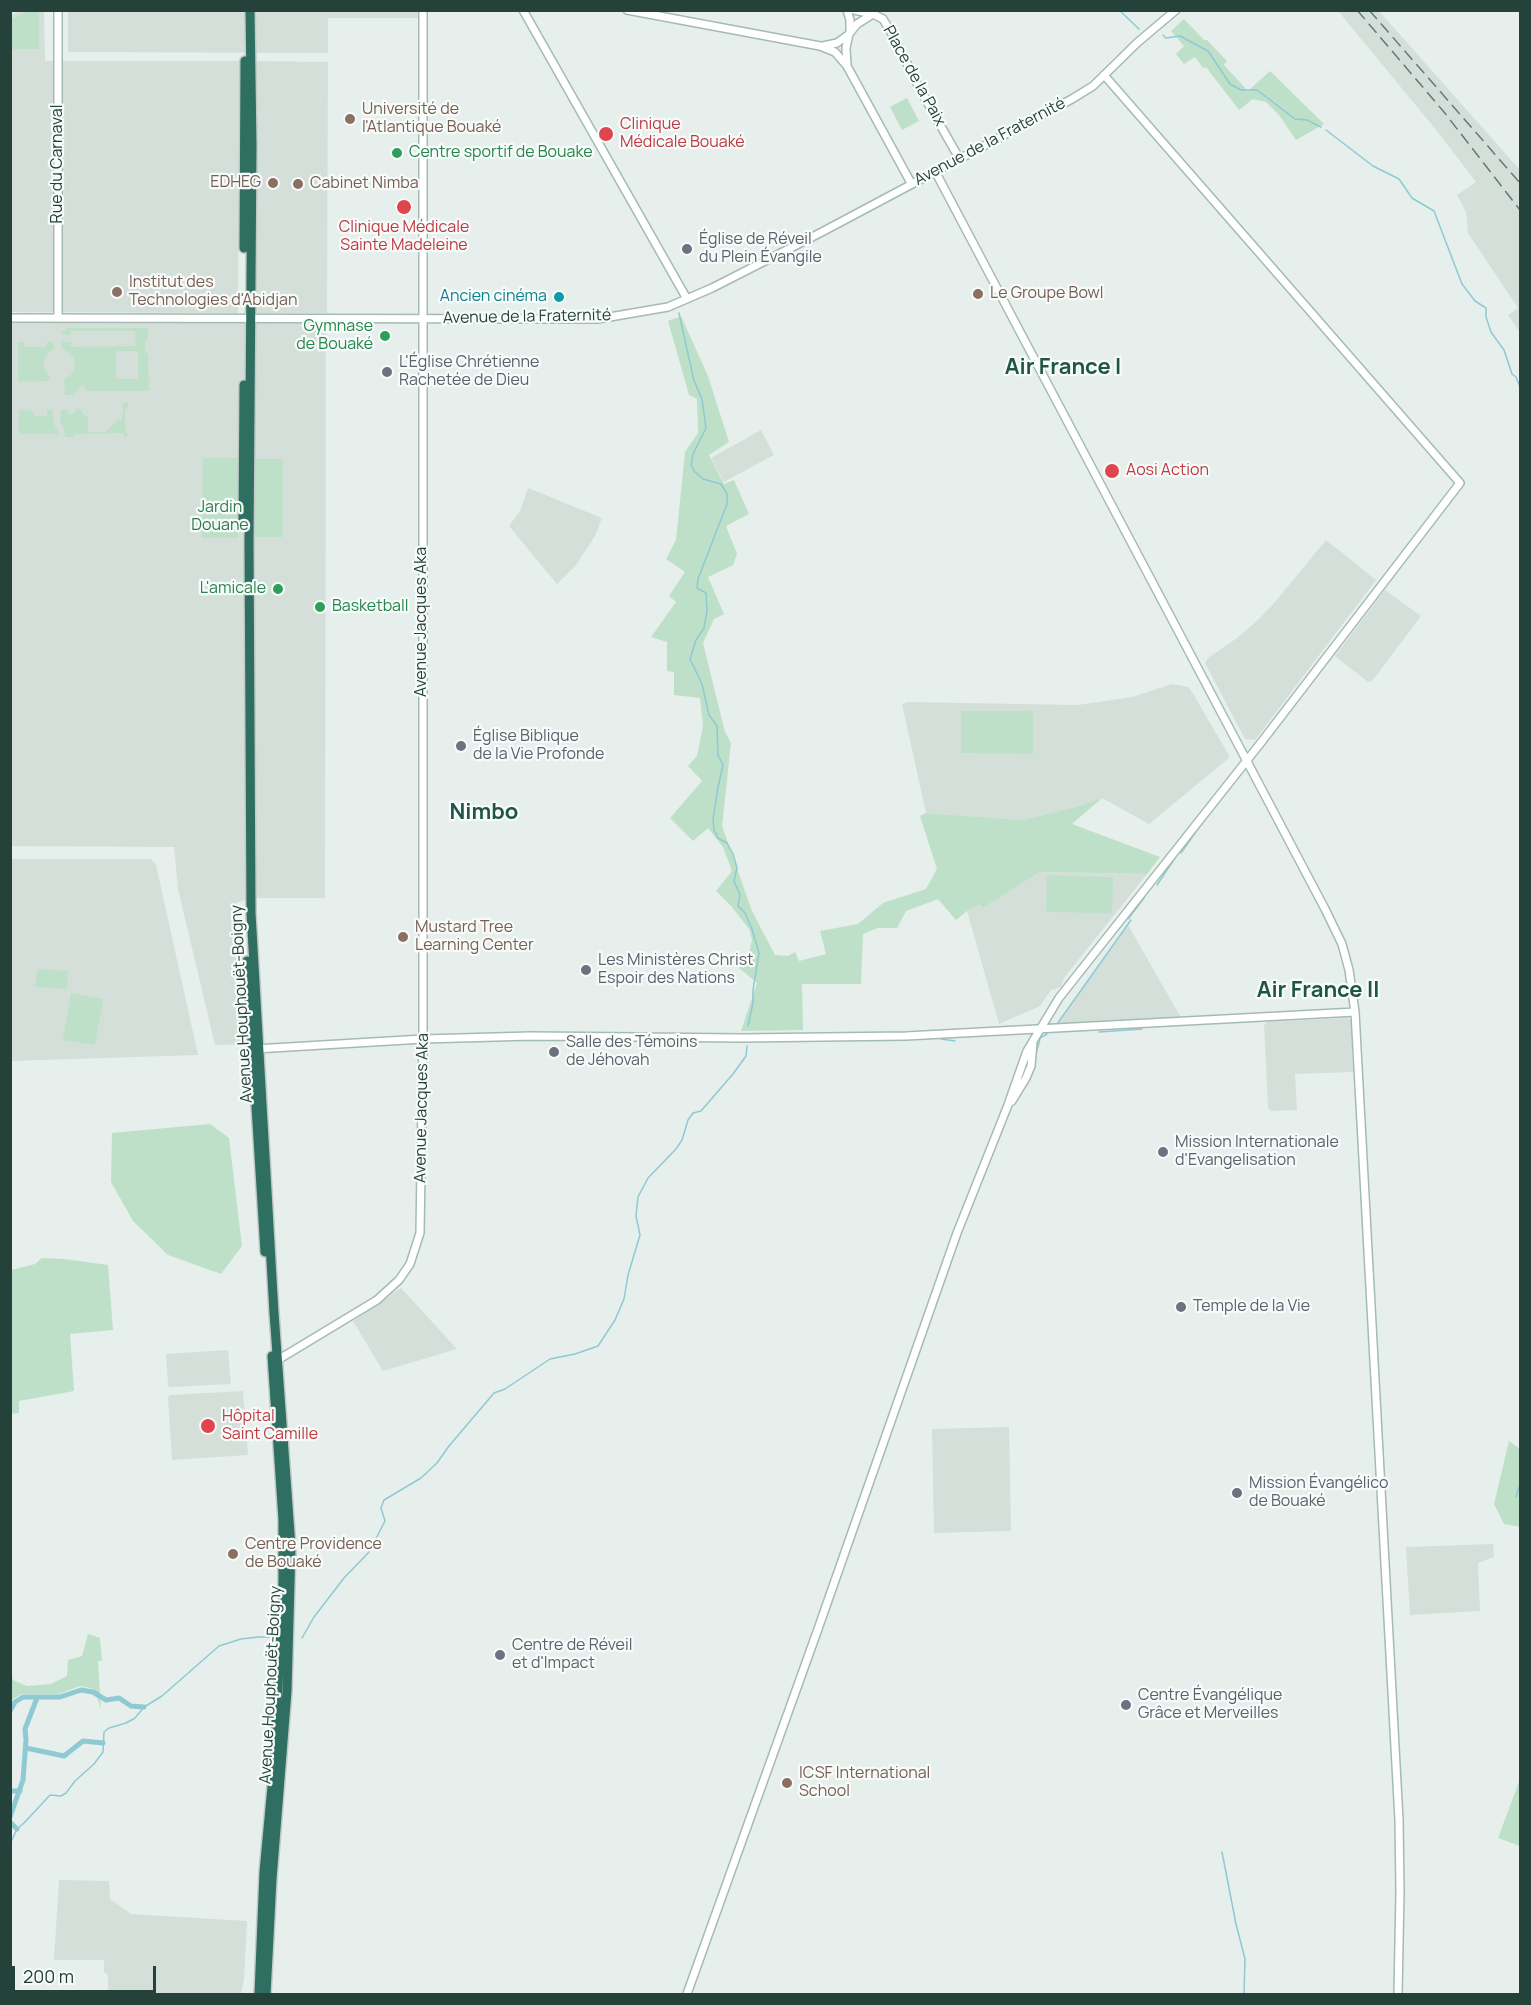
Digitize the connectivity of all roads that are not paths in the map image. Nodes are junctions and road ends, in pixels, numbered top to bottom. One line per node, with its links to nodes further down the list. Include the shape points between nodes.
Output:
1 (58, 10): 20 (street, Rue du Carnaval)
2 (244, 10): 21 (highway, Avenue Houphouët-Boigny)
3 (250, 10): 21 (highway, Avenue Houphouët-Boigny)
4 (423, 10): 22 (street, Avenue Jacques Aka)
5 (523, 10): 18 (street)
6 (627, 10): 12 (street)
7 (847, 10): 11 (street)
8 (854, 10): 10 (street)
9 (1176, 10): 14 (street, Avenue de la Fraternité)
10 (873, 14): 11 (street, Place de la Paix); 15 (street, Place de la Paix, via 888,27)
11 (849, 33): 12 (street, Place de la Paix, via 837,43); 13 (street)
12 (820, 46): 13 (street, via 835,52)
13 (847, 66): 17 (street)
14 (1104, 75): 15 (street, Avenue de la Fraternité, via 1072,99); 23 (street, via 1460,483)
15 (959, 158): 16 (street, Avenue de la Fraternité)
16 (935, 171): 17 (street, Avenue de la Fraternité); 23 (street)
17 (911, 183): 18 (street, Avenue de la Fraternité)
18 (687, 299): 22 (street, Avenue de la Fraternité, via 668,307 598,319)
19 (10, 318): 20 (street, Avenue de la Fraternité)
20 (58, 318): 21 (street, Avenue de la Fraternité)
21 (247, 319): 22 (street, Avenue de la Fraternité); 27 (highway, Avenue Houphouët-Boigny, via 243,496 244,855)
22 (423, 319): 26 (street, Avenue Jacques Aka)
23 (1246, 760): 24 (street, via 1342,944); 25 (street, via 1059,998)
24 (1355, 1012): 25 (street); 32 (street, via 1399,1820)
25 (1041, 1030): 26 (street, via 873,1037); 31 (street, via 1033,1040 1031,1066 1008,1105 957,1233)
26 (423, 1039): 27 (street); 28 (street, Avenue Jacques Aka, via 420,1233 410,1264 377,1300)
27 (255, 1049): 28 (highway, Avenue Houphouët-Boigny)
28 (275, 1362): 29 (highway, Avenue Houphouët-Boigny, via 283,1581); 30 (highway, Avenue Houphouët-Boigny, via 290,1518 291,1581)
29 (259, 1995)
30 (266, 1995)
31 (687, 1995)
32 (1398, 1995)

